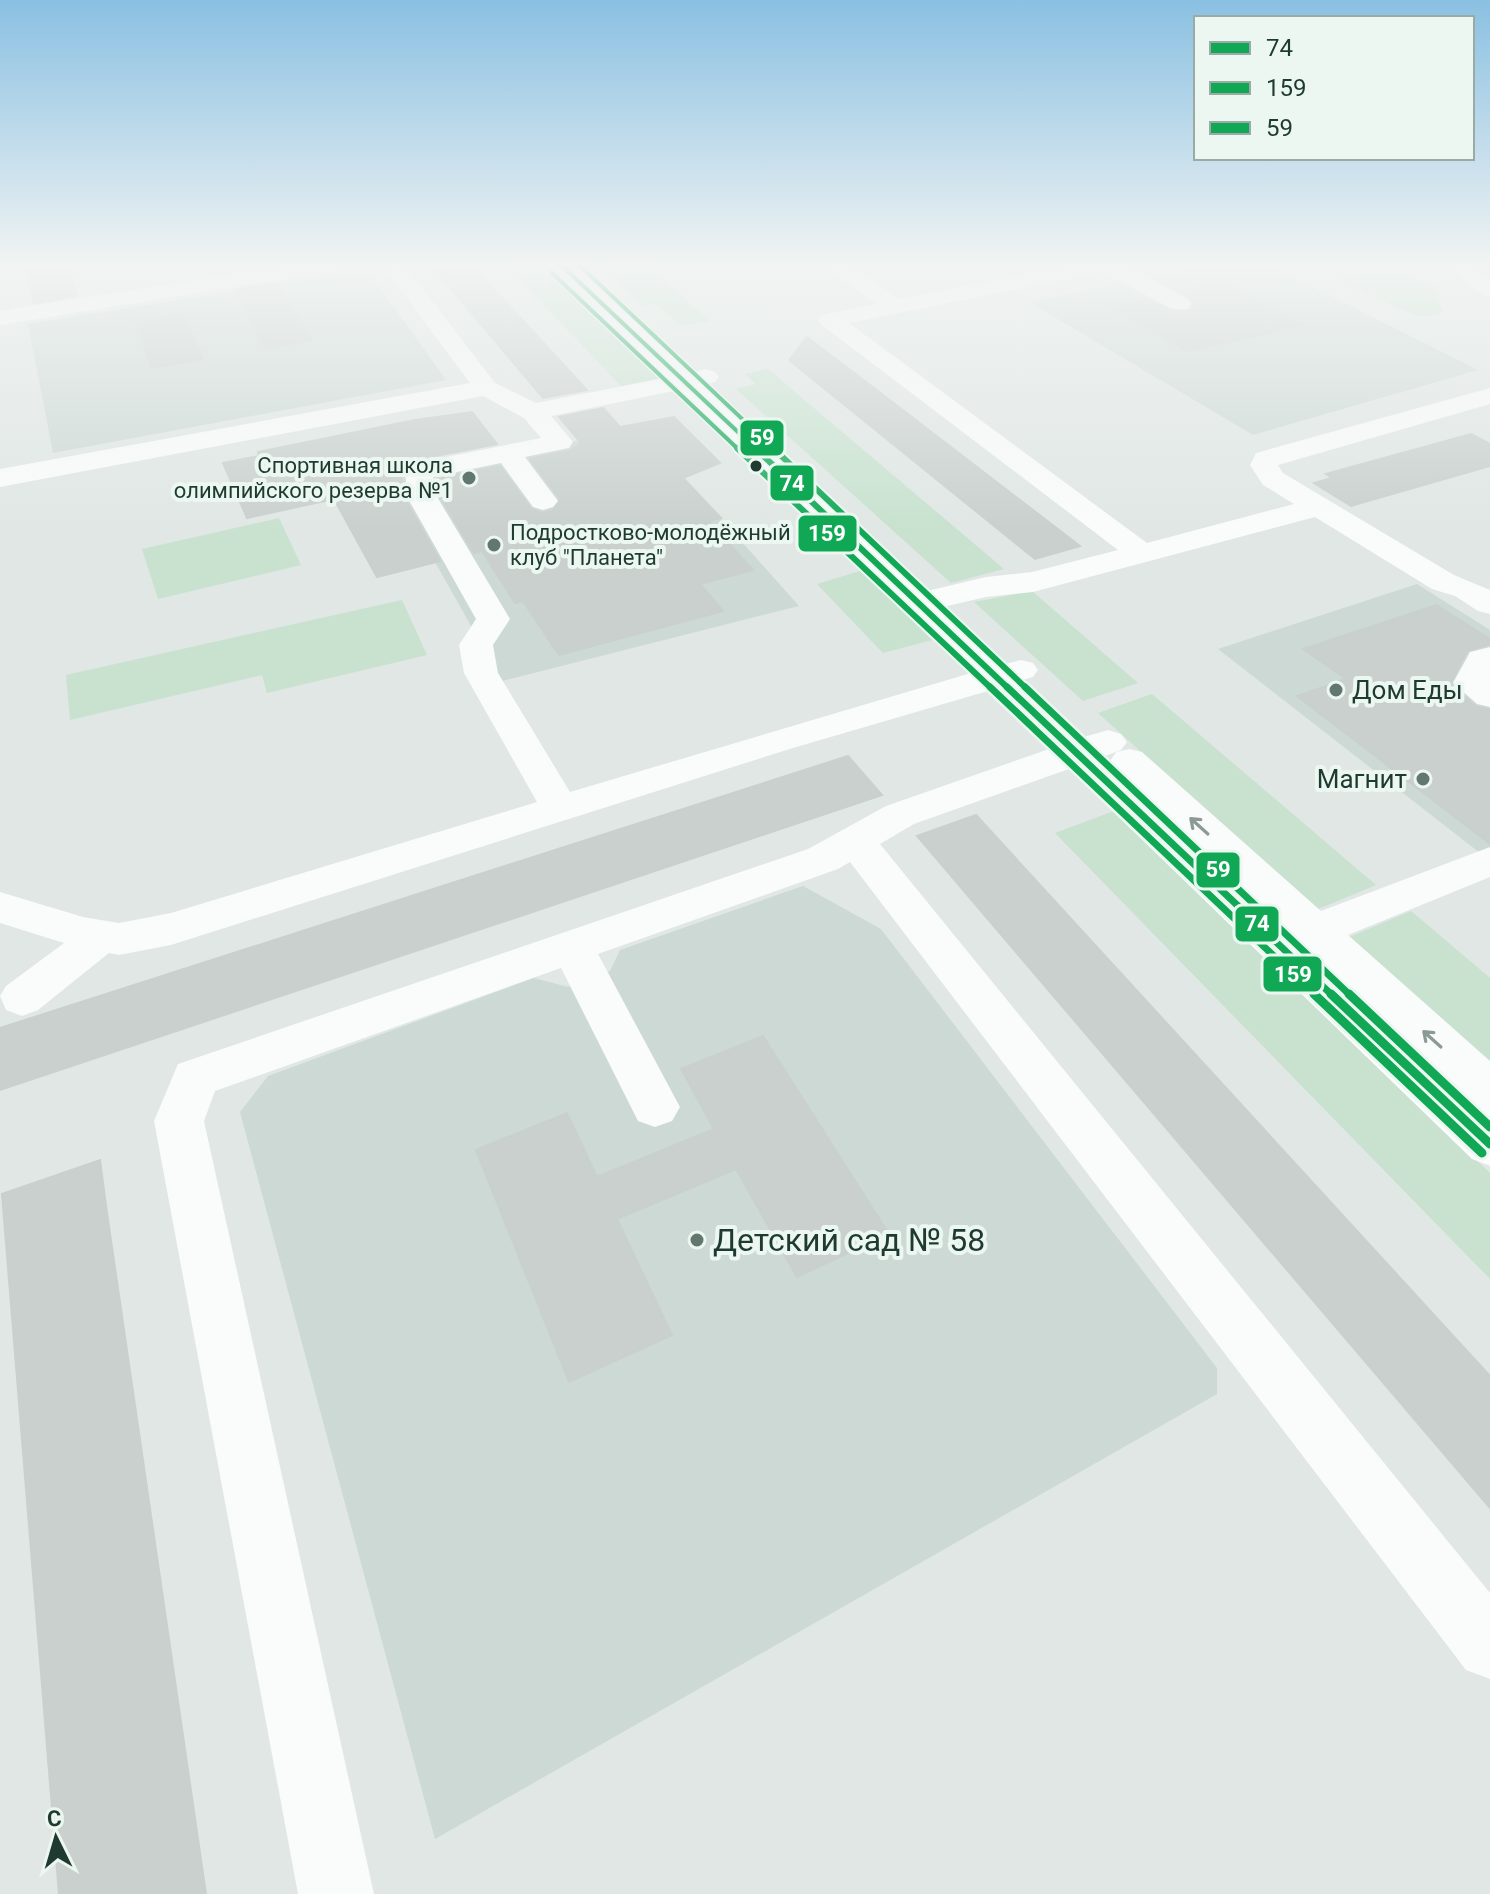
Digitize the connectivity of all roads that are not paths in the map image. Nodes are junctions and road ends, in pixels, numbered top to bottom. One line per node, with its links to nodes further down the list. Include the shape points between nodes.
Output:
1 (458, 351): 6 (street)
2 (663, 351): 5 (street)
3 (669, 351): 5 (street)
4 (872, 351): 13 (street)
5 (696, 379): 8 (street); 15 (street)
6 (486, 388): 8 (street); 10 (street, via 32,467)
7 (1490, 396): 12 (street, via 1266,459 1266,472 1273,479)
8 (533, 412): 9 (street, via 559,442)
9 (508, 453): 11 (street); 20 (street, via 416,472 421,495 493,619 476,645 481,673)
10 (0, 478)
11 (543, 501)
12 (1318, 507): 13 (street); 14 (street, via 1443,582)
13 (1140, 552): 15 (street, via 1033,582)
14 (1482, 592)
15 (933, 599): 17 (street)
16 (1490, 657): 18 (street, via 1482,659 1471,683)
17 (1012, 673): 19 (street); 20 (street)
18 (1490, 696)
19 (1092, 748): 22 (street, via 900,815); 25 (street)
20 (560, 808): 24 (street, via 171,929 119,939)
21 (1490, 861): 25 (street)
22 (866, 866): 26 (street, via 823,859); 31 (street)
23 (0, 907): 24 (street)
24 (100, 936): 27 (street)
25 (1297, 938): 28 (street, one-way to 25); 30 (street)
26 (572, 946): 29 (street); 32 (street, via 195,1078 179,1121)
27 (22, 998)
28 (1490, 1091)
29 (655, 1107)
30 (1490, 1144)
31 (1490, 1646)
32 (336, 1894)

